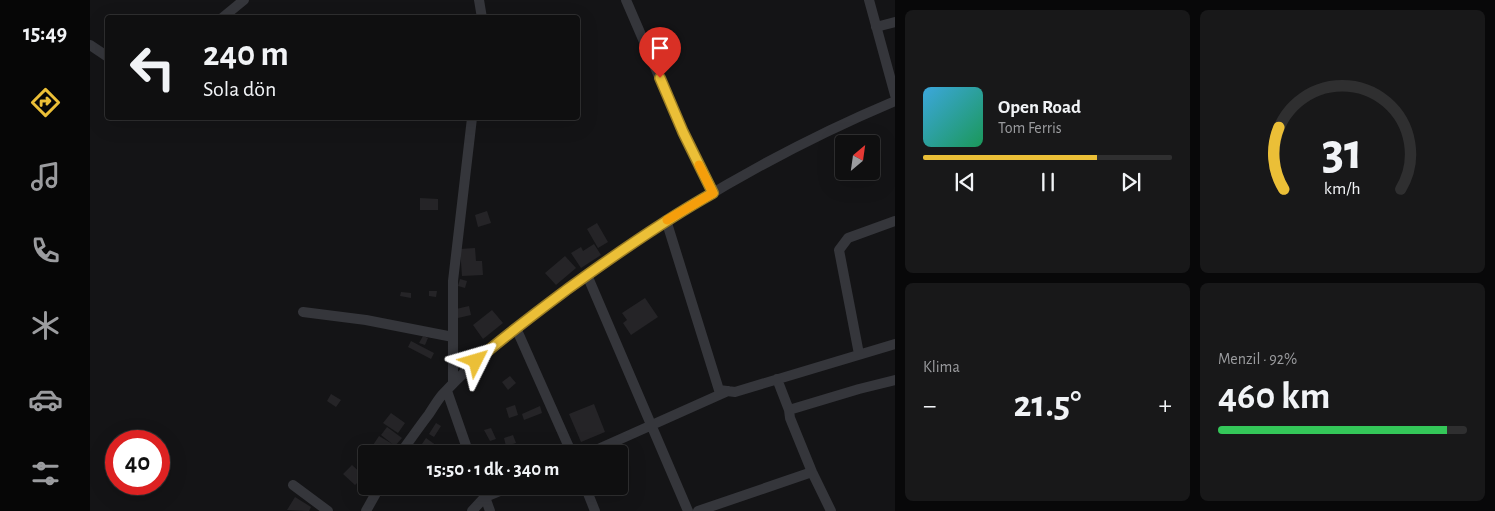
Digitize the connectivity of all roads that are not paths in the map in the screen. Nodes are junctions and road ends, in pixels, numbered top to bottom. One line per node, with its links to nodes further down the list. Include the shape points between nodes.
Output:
1 (244, 0): 5 (street)
2 (479, 0): 6 (street)
3 (626, 0): 14 (street)
4 (868, 0): 8 (street)
5 (226, 15)
6 (482, 15)
7 (895, 22): 8 (street)
8 (876, 27): 11 (street)
9 (90, 45): 10 (street)
10 (105, 55)
11 (895, 94)
12 (895, 101): 14 (street, via 791,149)
13 (472, 120): 20 (street, via 453,281)
14 (713, 193): 15 (street)
15 (666, 220): 17 (street); 26 (street, via 719,390)
16 (895, 221): 22 (street, via 848,238 839,250)
17 (587, 275): 19 (street); 28 (street)
18 (303, 312): 20 (street)
19 (516, 328): 25 (street); 31 (street)
20 (453, 337): 25 (street)
21 (895, 344): 22 (street)
22 (859, 354): 23 (street)
23 (777, 379): 26 (street, via 735,392); 27 (street)
24 (895, 380): 27 (street)
25 (450, 387): 29 (street); 30 (street)
26 (728, 391): 28 (street)
27 (789, 410): 33 (street)
28 (651, 425): 32 (street); 44 (street)
29 (406, 445)
30 (466, 445)
31 (568, 445)
32 (607, 445)
33 (812, 472): 45 (street); 46 (street)
34 (293, 485): 39 (street)
35 (375, 495): 40 (street)
36 (490, 495): 38 (street)
37 (589, 495): 43 (street)
38 (485, 497): 41 (street); 42 (street)
39 (328, 511)
40 (366, 511)
41 (472, 511)
42 (490, 511)
43 (595, 511)
44 (688, 511)
45 (698, 511)
46 (831, 511)

